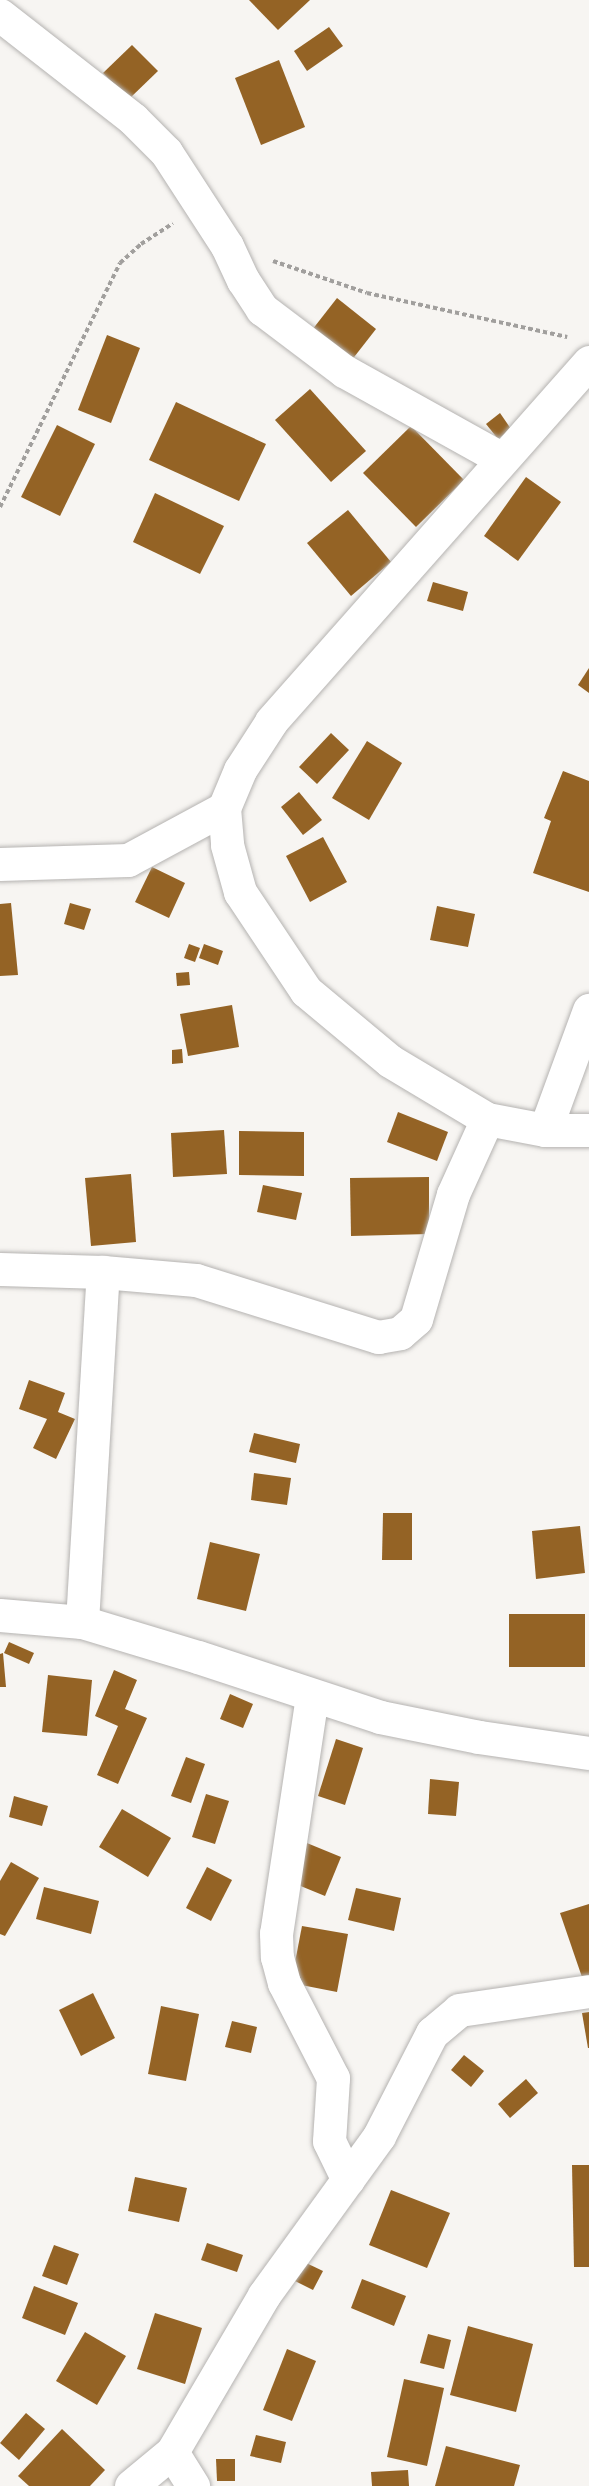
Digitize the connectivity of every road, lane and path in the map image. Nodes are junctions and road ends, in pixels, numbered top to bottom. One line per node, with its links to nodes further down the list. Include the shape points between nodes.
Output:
1 (0, 15): 2 (street, via 133,118 166,152)
2 (201, 204): 3 (street); 6 (path, via 120,263)
3 (226, 246): 4 (path, via 367,292); 5 (street, via 262,309 344,371)
4 (583, 351): 5 (street)
5 (502, 459): 7 (street, via 271,722 240,770)
6 (0, 507)
7 (224, 808): 8 (street, via 128,860); 10 (street, via 227,845 240,892 306,991 390,1061)
8 (0, 864)
9 (589, 1010): 11 (street)
10 (487, 1119): 11 (street); 14 (street, via 453,1194 416,1319 400,1333 378,1337 195,1280)
11 (545, 1130): 12 (street)
12 (589, 1131)
13 (0, 1269): 14 (street)
14 (103, 1272): 16 (street)
15 (0, 1615): 16 (street)
16 (82, 1622): 17 (street)
17 (312, 1696): 18 (street, via 380,1717); 20 (street, via 276,1933 277,1958 284,1983 333,2078 329,2141)
18 (589, 1753)
19 (589, 1991): 20 (street, via 459,2010 432,2032 379,2136)
20 (348, 2180): 21 (street, via 264,2295)
21 (172, 2452): 22 (street); 23 (street)
22 (131, 2486)
23 (193, 2486)

